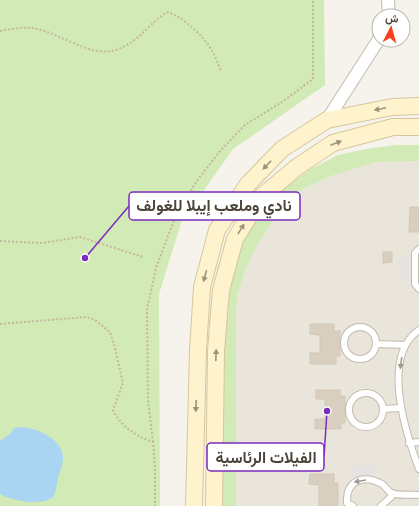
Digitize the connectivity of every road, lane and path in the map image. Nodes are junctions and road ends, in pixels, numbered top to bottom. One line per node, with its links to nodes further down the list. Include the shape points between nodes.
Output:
1 (313, 0): 18 (path, via 313,78 282,102 245,125 220,151 196,182 174,220 156,268 147,309 148,400)
2 (0, 31): 4 (path, via 38,29 97,51 107,52 134,41 168,12 184,20 194,29 212,50)
3 (373, 48): 6 (street)
4 (221, 71)
5 (419, 106): 6 (main road, one-way to 6, via 392,107)
6 (326, 120): 25 (main road, one-way to 25, via 282,149 248,184 217,230 202,286)
7 (419, 127): 26 (main road, one-way to 7, via 216,352 221,290 235,239 261,197 297,167 333,143 393,128)
8 (0, 242): 10 (path, via 42,243 80,237)
9 (419, 249): 11 (lane, via 415,253 413,264 415,284)
10 (143, 257)
11 (419, 289)
12 (0, 324): 18 (path, via 79,317 95,320 102,325 110,332 123,383 113,410 117,421 143,439)
13 (419, 330): 15 (lane)
14 (376, 344): 14 (lane, via 371,331 361,327 347,333 344,343 347,353 356,359 372,354); 15 (lane)
15 (405, 345): 16 (lane, one-way to 16, via 400,370)
16 (400, 408): 17 (lane); 20 (lane)
17 (383, 409): 17 (lane, via 378,399 369,394 353,399 349,409 352,420 366,427 380,420)
18 (153, 442): 24 (path)
19 (419, 442): 20 (lane)
20 (409, 443): 21 (lane)
21 (419, 469)
22 (392, 493): 23 (lane); 27 (lane, one-way to 27, via 382,485 369,480 356,481 347,492 347,503); 28 (lane)
23 (419, 495)
24 (155, 506)
25 (194, 506)
26 (214, 506)
27 (353, 506)
28 (381, 506)

